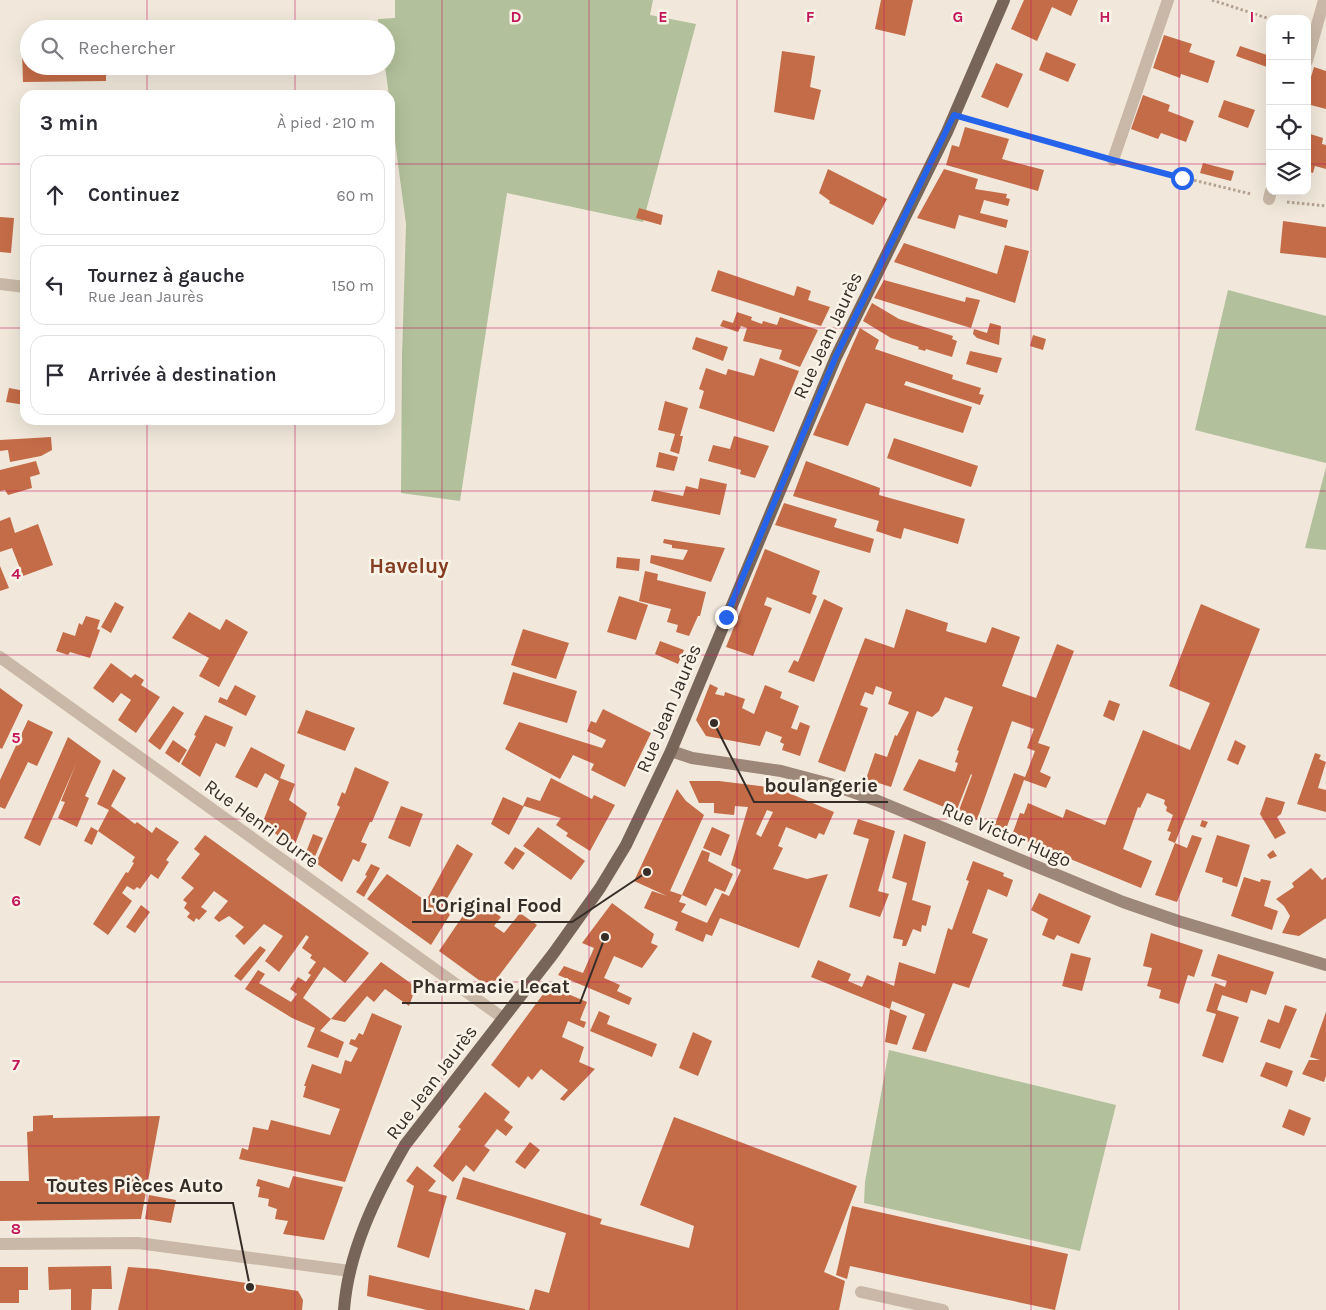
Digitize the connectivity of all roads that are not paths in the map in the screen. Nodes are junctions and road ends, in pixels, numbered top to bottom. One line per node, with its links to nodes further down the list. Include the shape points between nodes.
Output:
1 (1004, 0): 9 (main road, Rue Jean Jaurès, via 954,115 836,356)
2 (1168, 0): 5 (street)
3 (1324, 0): 4 (street)
4 (1307, 60)
5 (1113, 160)
6 (0, 284): 7 (street)
7 (20, 286)
8 (0, 657): 11 (street, Rue Henri Durre)
9 (671, 751): 10 (street, Rue Victor Hugo, via 692,758 781,771 830,784 1123,902); 11 (main road, Rue Jean Jaurès, via 629,839 600,888)
10 (1326, 964)
11 (503, 1018): 13 (main road, Rue Jean Jaurès, via 405,1145 379,1193)
12 (0, 1244): 13 (street, via 138,1243)
13 (350, 1271): 15 (main road, Rue Jean Jaurès)
14 (861, 1292): 16 (street)
15 (344, 1310)
16 (943, 1310)

